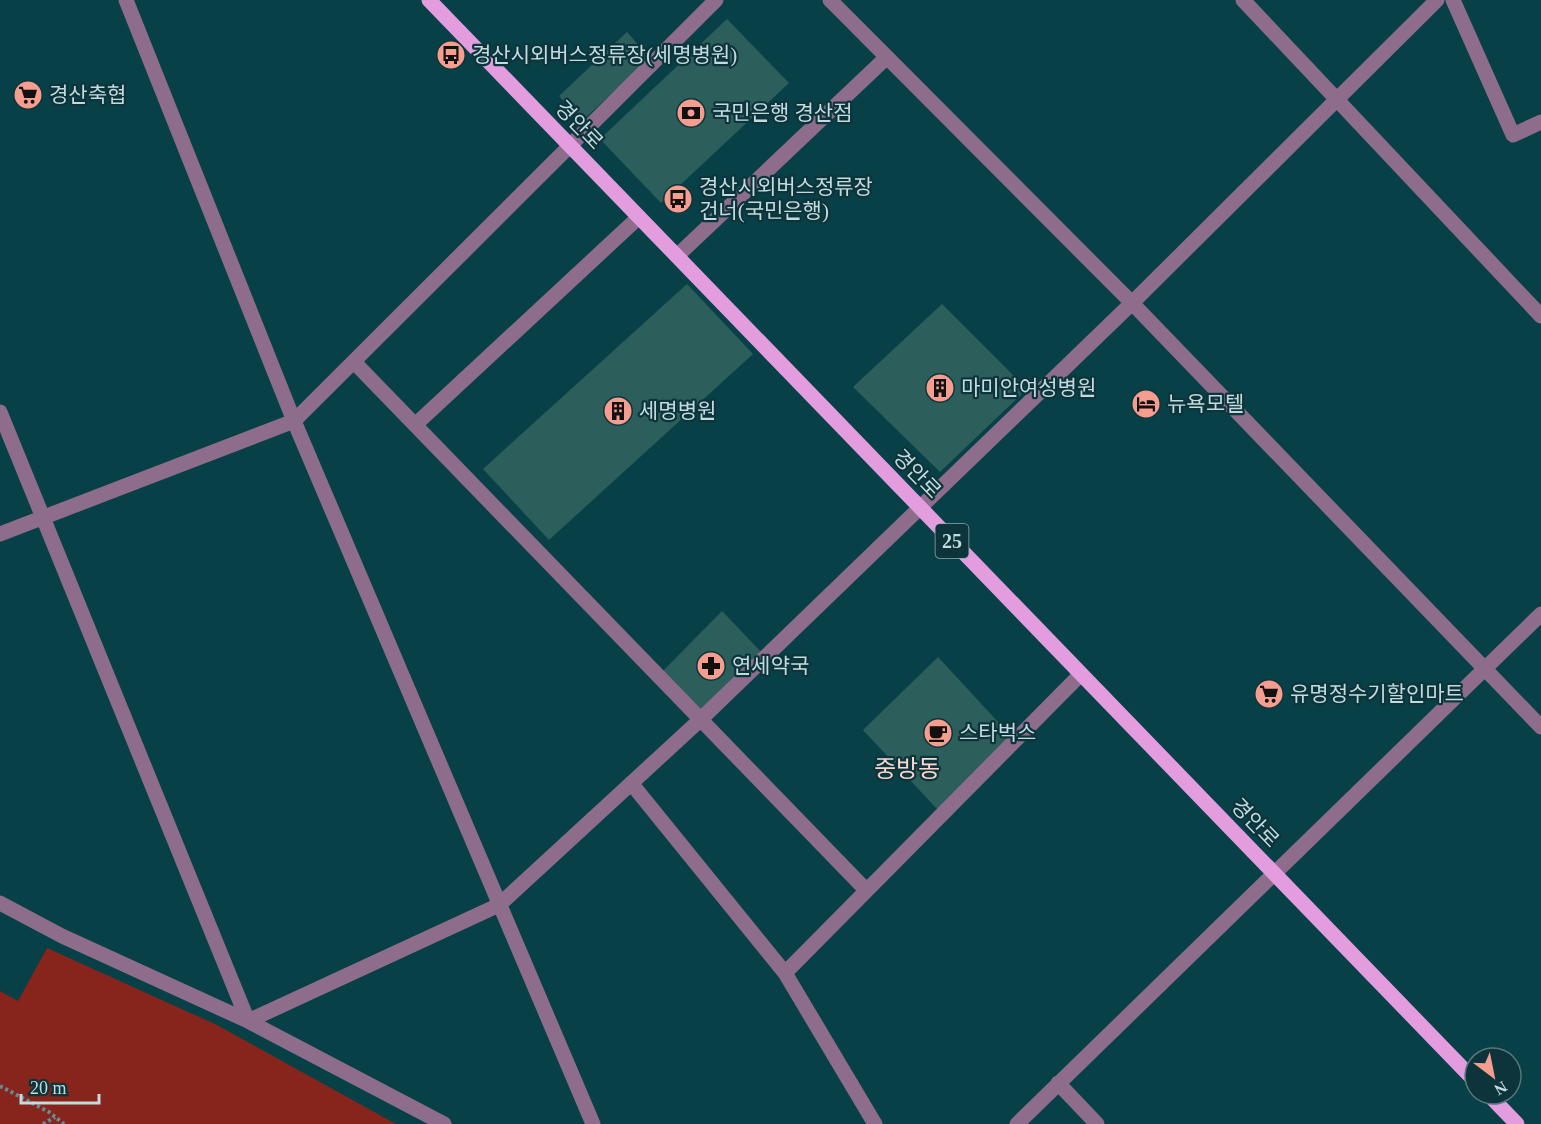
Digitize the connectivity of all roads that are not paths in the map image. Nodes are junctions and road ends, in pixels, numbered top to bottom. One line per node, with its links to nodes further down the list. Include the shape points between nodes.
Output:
1 (126, 0): 18 (street)
2 (429, 0): 11 (main road, 경안로 / 25)
3 (716, 0): 11 (street)
4 (830, 0): 8 (street)
5 (1243, 0): 9 (street)
6 (1437, 0): 9 (street)
7 (1453, 0): 10 (street, via 1513,135)
8 (887, 57): 13 (street); 14 (street)
9 (1337, 100): 14 (street); 15 (street)
10 (1541, 122)
11 (570, 146): 12 (main road, 경안로 / 25); 16 (street)
12 (639, 217): 13 (main road, 경안로 / 25); 19 (street)
13 (677, 256): 20 (main road, 경안로 / 25)
14 (1132, 303): 20 (street); 24 (street)
15 (1541, 316)
16 (354, 362): 18 (street); 19 (street)
17 (0, 411): 21 (street)
18 (294, 421): 21 (street); 32 (street)
19 (415, 425): 26 (street)
20 (919, 507): 25 (main road, 경안로 / 25); 26 (street)
21 (42, 518): 22 (street); 34 (street)
22 (0, 534)
23 (1541, 614): 24 (street)
24 (1485, 669): 27 (street); 29 (street)
25 (1081, 674): 29 (main road, 경안로 / 25); 30 (street)
26 (700, 720): 28 (street); 30 (street)
27 (1541, 727)
28 (631, 783): 32 (street); 33 (street)
29 (1274, 873): 35 (main road, 경안로 / 25); 36 (street)
30 (866, 890): 33 (street)
31 (0, 903): 34 (street, via 62,936)
32 (499, 905): 34 (street); 39 (street)
33 (785, 973): 40 (street)
34 (248, 1021): 38 (street)
35 (1463, 1069)
36 (1058, 1083): 41 (street); 42 (street)
37 (1500, 1106): 43 (main road)
38 (444, 1124)
39 (593, 1124)
40 (874, 1124)
41 (1017, 1124)
42 (1098, 1124)
43 (1517, 1124)

